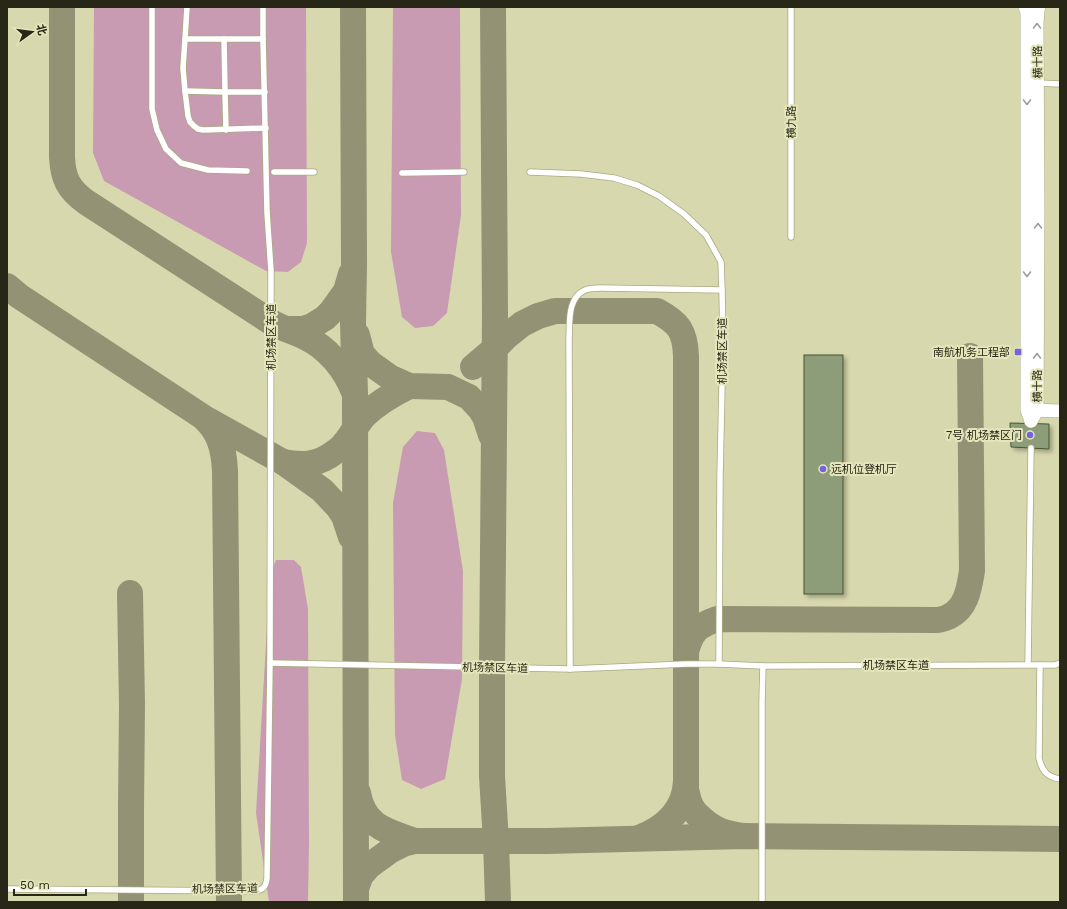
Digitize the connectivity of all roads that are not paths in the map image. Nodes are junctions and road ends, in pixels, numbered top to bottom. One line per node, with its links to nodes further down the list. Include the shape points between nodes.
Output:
1 (152, 7): 17 (lane, via 152,109 157,130 166,150 181,163 208,170)
2 (186, 7): 7 (lane)
3 (791, 7): 23 (lane, 横九路)
4 (1025, 7): 10 (street, 横十路)
5 (1039, 7): 10 (street, 横十路, one-way to 5)
6 (263, 9): 9 (lane, 机场禁区车道)
7 (186, 39): 8 (lane); 12 (lane, via 183,68)
8 (224, 39): 9 (lane); 13 (lane)
9 (263, 39): 14 (lane, 机场禁区车道)
10 (1033, 83): 11 (lane); 25 (street, 横十路, via 1032,416)
11 (1060, 84)
12 (185, 91): 13 (lane); 16 (lane, via 188,116 194,126 203,130)
13 (225, 92): 14 (lane); 16 (lane)
14 (265, 92): 15 (lane, 机场禁区车道)
15 (266, 128): 16 (lane); 27 (lane, 机场禁区车道, via 271,271)
16 (226, 130)
17 (247, 171)
18 (274, 172): 19 (lane)
19 (314, 172)
20 (464, 172): 22 (lane)
21 (530, 172): 24 (lane, 机场禁区车道, via 614,178 637,185 659,196 684,214 706,235 721,262)
22 (402, 173)
23 (791, 237)
24 (722, 290): 29 (lane, 机场禁区车道); 33 (lane, via 601,288 585,290 576,296 570,308)
25 (1060, 411)
26 (1031, 448): 30 (lane)
27 (270, 663): 33 (lane, 机场禁区车道); 35 (lane, 机场禁区车道, via 267,878 266,886 262,890)
28 (1060, 663): 31 (lane, 机场禁区车道)
29 (720, 664): 32 (lane, 机场禁区车道); 33 (lane, 机场禁区车道)
30 (1028, 664): 31 (lane, 机场禁区车道); 32 (lane, 机场禁区车道)
31 (1040, 665): 34 (lane, via 1039,758 1046,773)
32 (763, 666): 36 (lane)
33 (570, 669)
34 (1060, 779)
35 (7, 889)
36 (762, 902)

